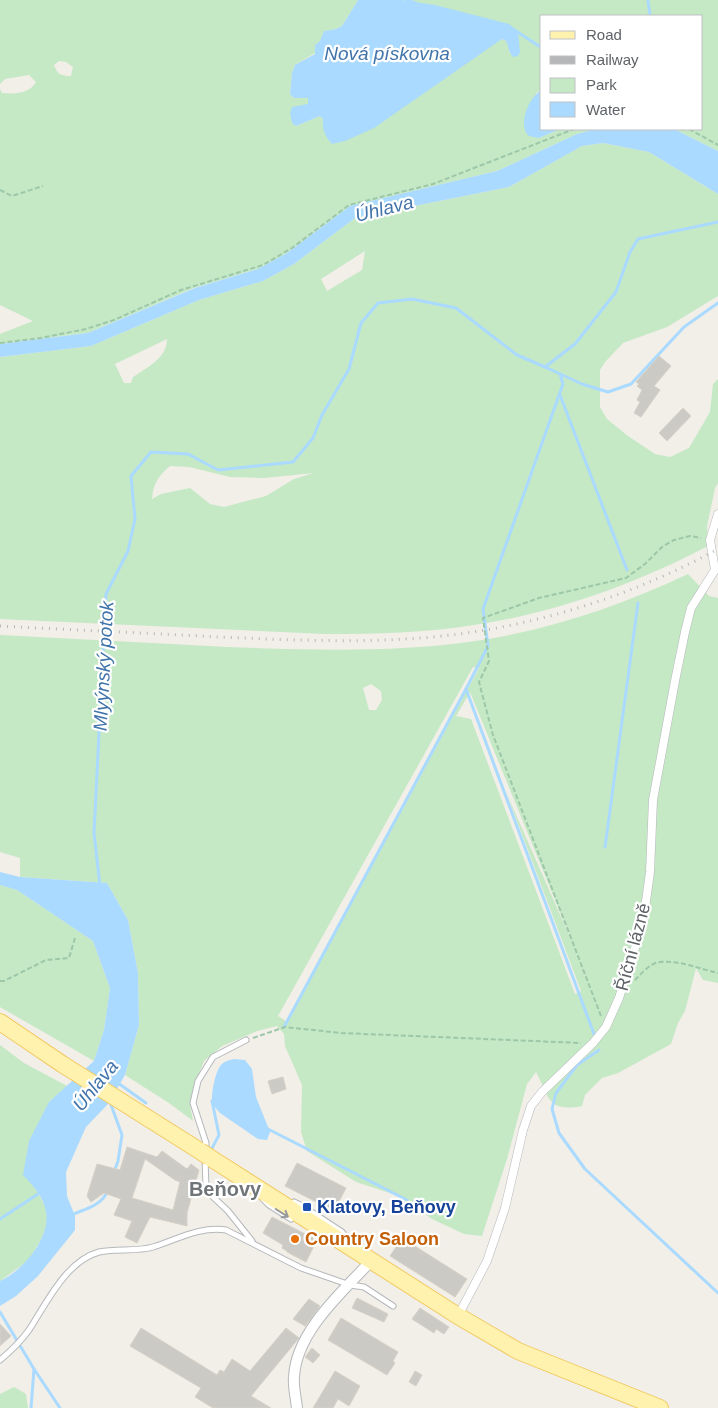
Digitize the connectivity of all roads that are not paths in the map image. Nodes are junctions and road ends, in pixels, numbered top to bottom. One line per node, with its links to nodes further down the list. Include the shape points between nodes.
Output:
1 (718, 514): 2 (street, Říční lázně, via 710,540)
2 (716, 570): 12 (street, Říční lázně, via 692,608 674,681 653,800 650,872 642,923 619,998 606,1027 593,1043 531,1106 505,1208 490,1252)
3 (0, 1022): 5 (main road)
4 (246, 1040): 8 (lane, via 213,1057 198,1081 193,1103 206,1143 206,1187)
5 (246, 1181): 6 (lane, one-way to 6, via 269,1205); 9 (main road)
6 (300, 1225)
7 (317, 1234): 9 (lane)
8 (254, 1243): 10 (lane, via 300,1268); 13 (lane, via 215,1228 150,1248 100,1252 91,1256 54,1289 28,1331)
9 (366, 1258): 10 (street); 12 (main road)
10 (350, 1285): 11 (lane, via 364,1287); 14 (street, via 335,1299 305,1339 295,1366)
11 (393, 1306)
12 (458, 1316): 15 (main road, via 518,1351)
13 (0, 1360)
14 (297, 1408)
15 (660, 1408)

